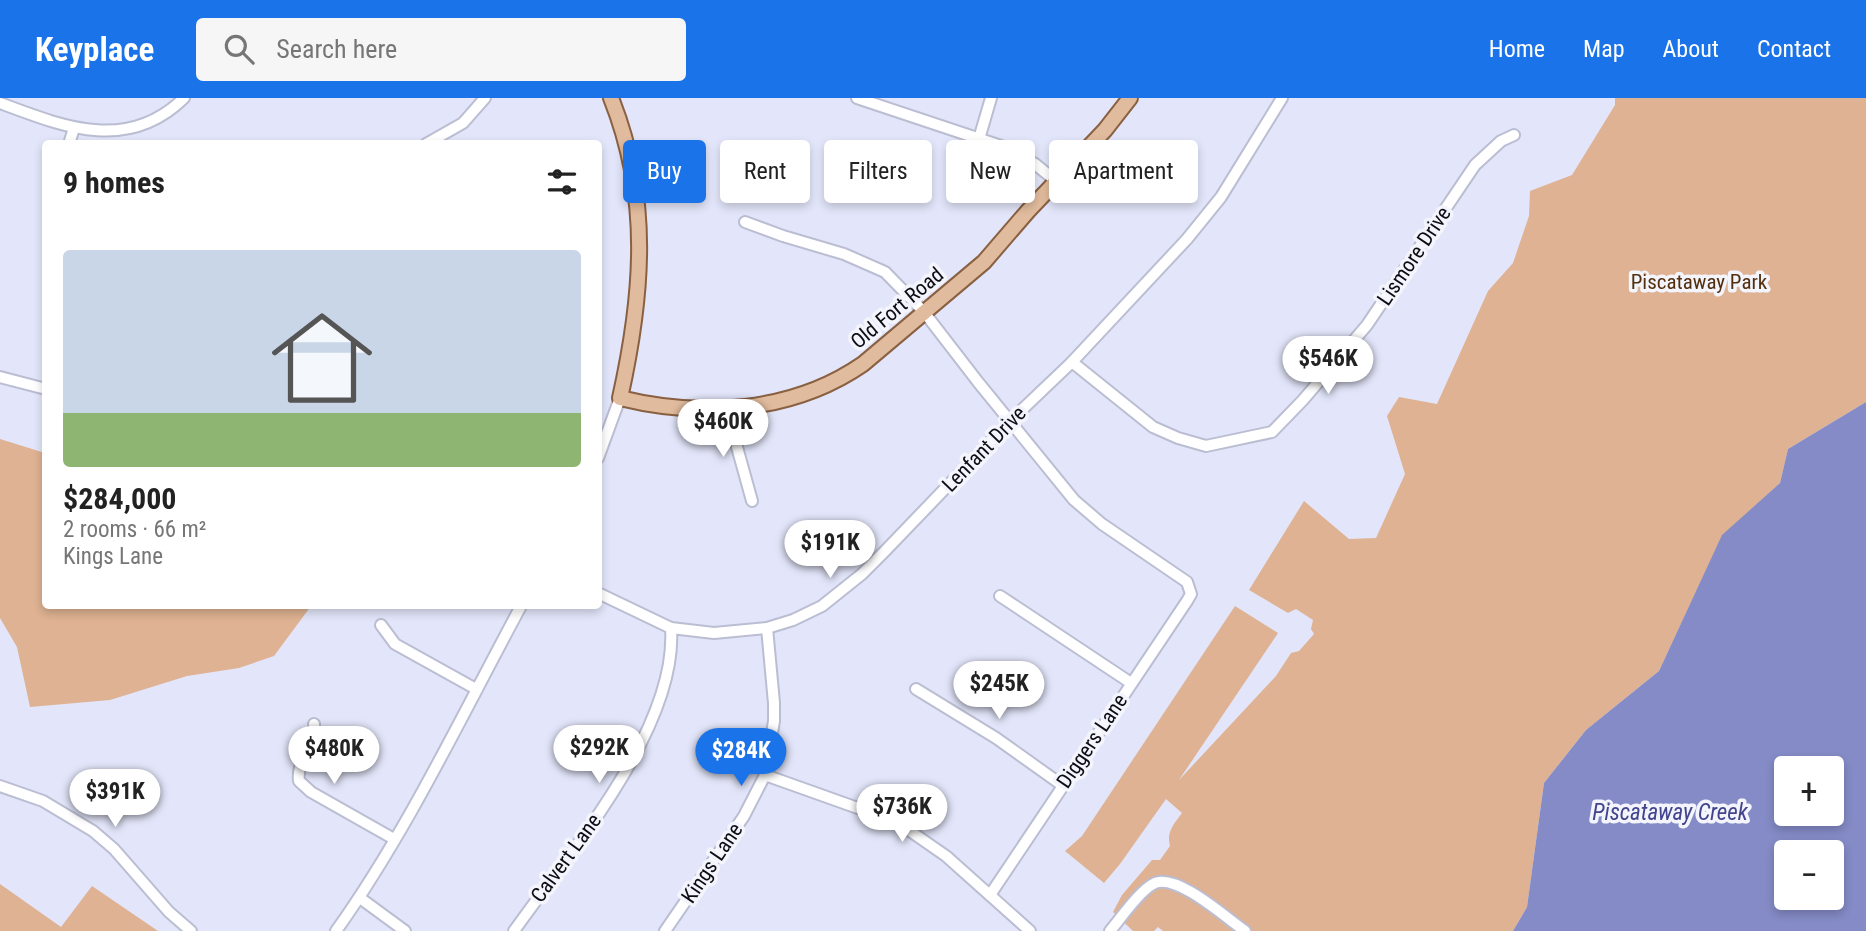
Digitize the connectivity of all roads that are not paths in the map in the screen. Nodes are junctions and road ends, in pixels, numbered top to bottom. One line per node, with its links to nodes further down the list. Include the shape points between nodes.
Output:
1 (184, 98): 9 (street, via 146,125 106,131)
2 (485, 98): 13 (street, via 463,123)
3 (611, 98): 22 (main road, via 633,173 639,239 633,338)
4 (857, 98): 11 (street)
5 (991, 98): 11 (street)
6 (1130, 98): 14 (main road, Old Fort Road)
7 (1282, 98): 19 (street, Lenfant Drive, via 1221,197)
8 (0, 103): 9 (street)
9 (74, 128): 12 (street)
10 (1514, 135): 19 (street, Lismore Drive, via 1475,165 1367,325 1272,432 1206,446 1178,438 1153,427)
11 (979, 139): 15 (street, via 1004,147)
12 (70, 140)
13 (433, 140)
14 (1095, 140)
15 (1049, 175)
16 (1049, 189): 18 (main road, Old Fort Road, via 984,262)
17 (746, 222): 18 (street, via 885,272)
18 (925, 312): 23 (main road, Old Fort Road, via 844,377 808,394); 24 (street)
19 (1072, 362): 24 (street, Lenfant Drive)
20 (0, 377): 21 (street)
21 (42, 388)
22 (620, 398): 23 (main road, Old Fort Road, via 664,407); 25 (street)
23 (734, 409): 26 (street, via 737,447)
24 (1010, 421): 32 (street, Lenfant Drive, via 854,580 822,606); 33 (street, Diggers Lane, via 1080,505 1190,587 1187,601)
25 (602, 447)
26 (752, 501)
27 (602, 595): 31 (street, Lenfant Drive)
28 (1000, 596): 33 (street)
29 (519, 609): 34 (street)
30 (381, 625): 34 (street, via 395,644)
31 (671, 628): 32 (street, Lenfant Drive, via 714,633); 46 (street, Calvert Lane, via 667,667 641,742 590,828)
32 (767, 628): 37 (street, Kings Lane, via 774,703)
33 (1131, 683): 38 (street, Diggers Lane)
34 (476, 689): 40 (street)
35 (916, 689): 38 (street)
36 (314, 724): 40 (street, via 299,781)
37 (765, 775): 41 (street, via 897,822 936,848); 47 (street, Kings Lane, via 744,816)
38 (1062, 785): 41 (street, Diggers Lane)
39 (0, 786): 43 (street, via 44,801 93,831)
40 (394, 839): 42 (street)
41 (990, 895): 48 (street)
42 (360, 898): 44 (street); 45 (street)
43 (191, 931)
44 (336, 931)
45 (405, 931)
46 (514, 931)
47 (665, 931)
48 (1030, 931)
49 (1110, 931): 50 (street, via 1144,892 1163,881 1183,887)
50 (1245, 931)

